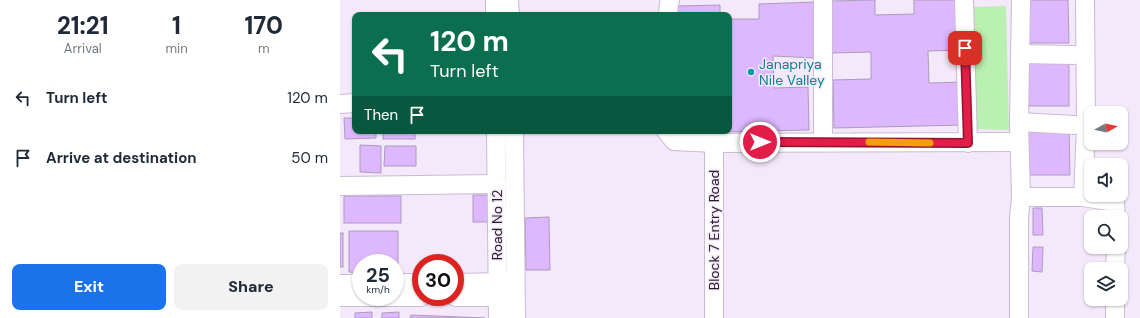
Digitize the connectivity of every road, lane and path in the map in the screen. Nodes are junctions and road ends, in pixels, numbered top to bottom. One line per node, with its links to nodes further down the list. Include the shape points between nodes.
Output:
1 (495, 0): 8 (street)
2 (509, 0): 9 (street)
3 (670, 0): 10 (street)
4 (823, 0): 20 (street)
5 (964, 0): 23 (street)
6 (1020, 0): 11 (street)
7 (1085, 0): 27 (street, via 1086,126)
8 (495, 12)
9 (510, 12)
10 (668, 12)
11 (1020, 54): 12 (street); 15 (street)
12 (1074, 56)
13 (352, 103): 14 (street)
14 (340, 104)
15 (1019, 122): 16 (street); 21 (street)
16 (1074, 125)
17 (496, 134): 24 (street, Road No 12)
18 (514, 134): 33 (street, Road No 12)
19 (668, 134): 22 (street, via 674,141)
20 (823, 142): 22 (street); 23 (street)
21 (1019, 142): 23 (street); 26 (street)
22 (714, 143): 40 (street, Block 7 Entry Road)
23 (968, 143)
24 (497, 184): 25 (street); 32 (street, Road No 12)
25 (340, 186)
26 (1021, 197): 27 (street); 41 (street, via 1018,219)
27 (1083, 197): 28 (street, via 1108,201 1115,204)
28 (1115, 210)
29 (340, 284): 30 (street)
30 (352, 284)
31 (464, 284): 32 (street)
32 (498, 289): 33 (street); 34 (street); 38 (street, Road No 12)
33 (516, 289): 39 (street, Road No 12)
34 (464, 295)
35 (340, 297): 36 (street)
36 (412, 297)
37 (1115, 306): 42 (street)
38 (498, 318)
39 (516, 318)
40 (714, 318)
41 (1019, 318)
42 (1115, 318)

